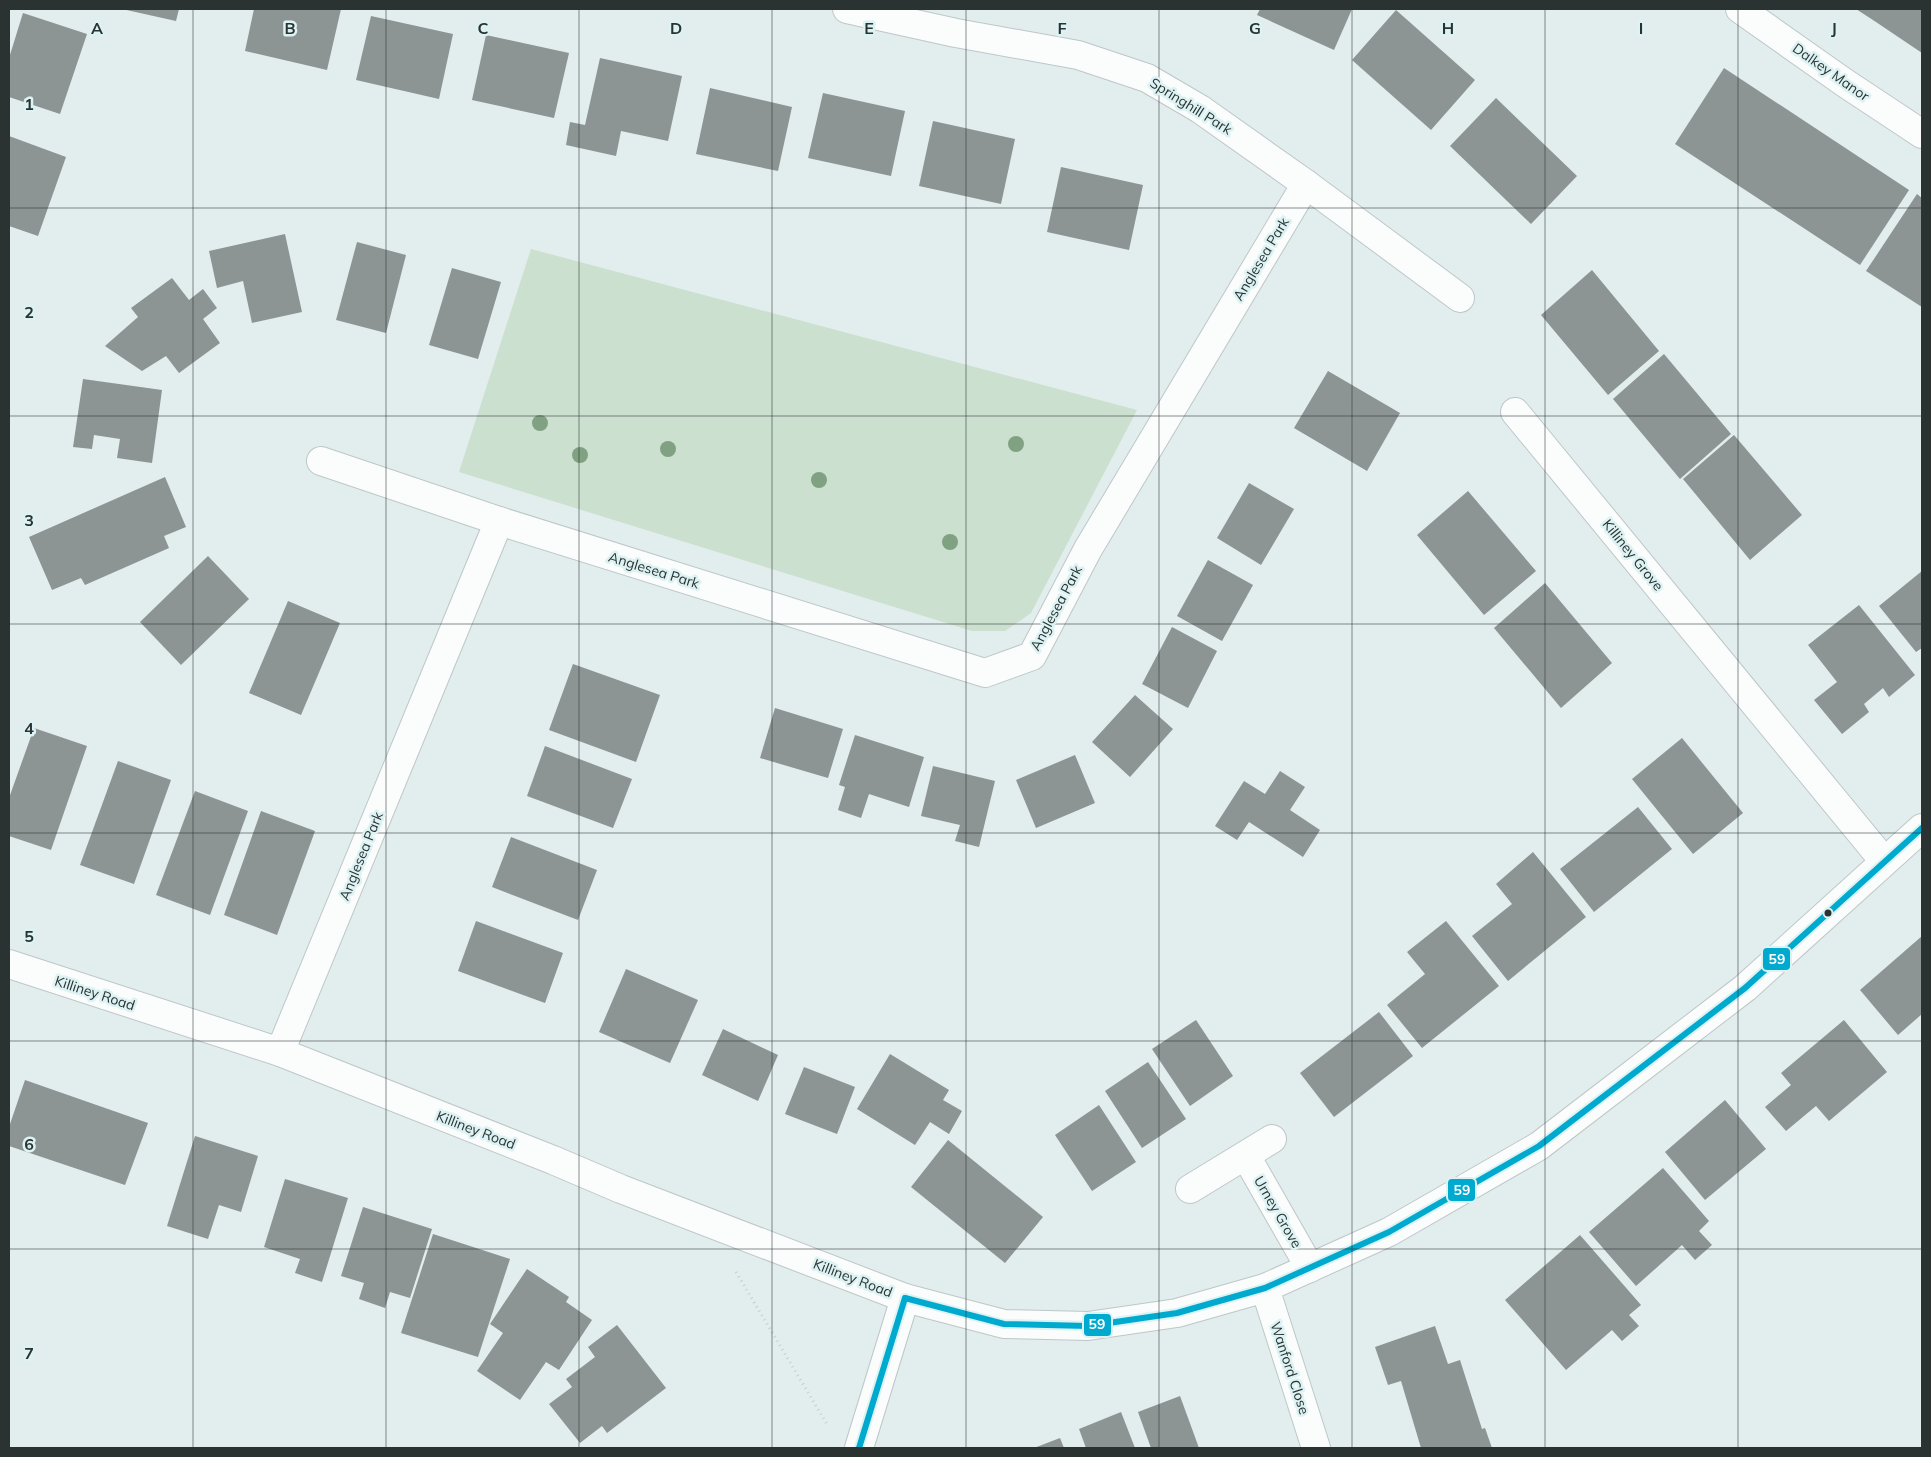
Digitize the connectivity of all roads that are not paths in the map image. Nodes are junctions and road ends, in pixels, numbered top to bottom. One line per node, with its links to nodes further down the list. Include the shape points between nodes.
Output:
1 (847, 9): 4 (street, Springhill Park, via 1078,55 1147,78 1200,109)
2 (1740, 9): 3 (street, Dalkey Manor)
3 (1922, 134)
4 (1306, 184): 5 (street, Springhill Park); 8 (street, Anglesea Park, via 1088,549 1032,656 985,673)
5 (1460, 298)
6 (1515, 412): 10 (street, Killiney Grove)
7 (321, 461): 8 (street, Anglesea Park)
8 (499, 521): 12 (street, Anglesea Park)
9 (1922, 828): 10 (street, Killiney Road)
10 (1884, 861): 16 (street, Killiney Road, via 1745,988 1539,1146 1389,1232)
11 (9, 964): 12 (street, Killiney Road)
12 (280, 1052): 18 (street, Killiney Road, via 620,1189)
13 (1272, 1139): 14 (street)
14 (1246, 1156): 15 (street); 16 (street, Urney Grove)
15 (1190, 1189)
16 (1310, 1268): 17 (street, Killiney Road)
17 (1264, 1288): 18 (street, Killiney Road, via 1176,1313 1088,1326 1004,1324); 20 (street, Wanford Close)
18 (905, 1298): 19 (street)
19 (859, 1448)
20 (1316, 1448)

